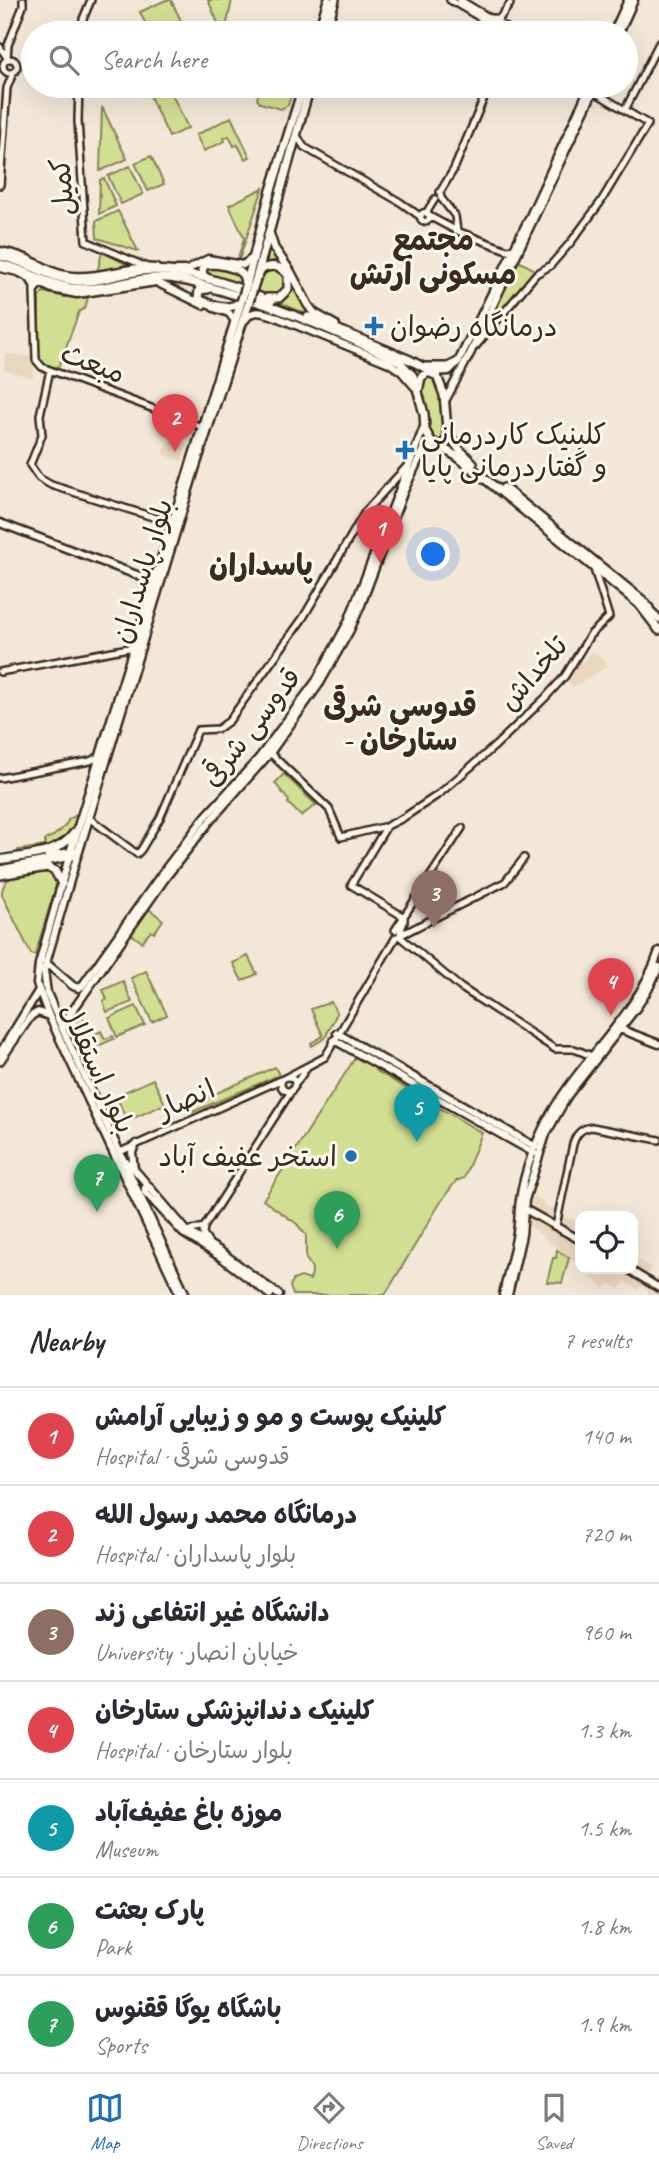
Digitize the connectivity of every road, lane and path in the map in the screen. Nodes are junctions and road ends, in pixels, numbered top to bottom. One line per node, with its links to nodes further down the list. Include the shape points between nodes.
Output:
1 (23, 0): 19 (street)
2 (91, 0): 11 (street)
3 (328, 0): 12 (main road)
4 (335, 0): 13 (main road)
5 (450, 0): 14 (street)
6 (460, 0): 10 (street)
7 (628, 0): 17 (main road)
8 (634, 0): 18 (main road)
9 (511, 2): 10 (street, via 500,18); 16 (street)
10 (486, 15): 15 (street)
11 (83, 21)
12 (322, 21)
13 (329, 21)
14 (486, 21)
15 (492, 21)
16 (503, 21)
17 (619, 21)
18 (624, 21)
19 (9, 43): 21 (street); 22 (street)
20 (659, 43): 24 (street)
21 (0, 46): 22 (street)
22 (10, 59): 23 (street, via 16,67); 23 (street, via 4,65)
23 (10, 73): 36 (street)
24 (638, 84)
25 (79, 98): 47 (street, کمیل, via 86,242)
26 (300, 98): 37 (main road)
27 (306, 98): 33 (main road)
28 (483, 98): 41 (street, via 440,192 455,215)
29 (586, 98): 39 (main road)
30 (606, 98): 32 (street)
31 (631, 98): 32 (street)
32 (625, 110): 67 (street, via 648,124 600,203)
33 (296, 134): 34 (street); 35 (main road)
34 (304, 147): 35 (street); 40 (street)
35 (292, 148): 37 (main road)
36 (0, 185)
37 (273, 198): 42 (main road); 46 (main road)
38 (435, 199): 40 (street)
39 (536, 210): 44 (main road); 67 (main road)
40 (425, 216): 41 (street)
41 (457, 231): 43 (street)
42 (269, 232): 53 (main road); 66 (main road, via 307,305)
43 (488, 243): 44 (street); 51 (street, via 503,252)
44 (514, 249): 51 (main road)
45 (0, 254): 52 (main road)
46 (254, 257): 49 (main road, via 241,265 208,260 184,270); 53 (main road)
47 (127, 258): 49 (street); 50 (street)
48 (0, 266): 54 (main road); 59 (main road, via 20,269 52,284)
49 (147, 267): 50 (main road)
50 (127, 269): 52 (main road, via 78,277)
51 (504, 270): 68 (main road)
52 (50, 274): 55 (main road, via 87,281 164,271)
53 (252, 277): 58 (main road, بلوار پاسداران); 63 (main road, via 270,266 288,275 284,295)
54 (29, 278): 56 (main road); 61 (street)
55 (215, 282): 58 (main road, via 203,275 205,265 238,270); 63 (main road)
56 (43, 285): 61 (street); 62 (main road)
57 (125, 285): 59 (main road); 60 (main road, via 164,277); 62 (main road); 65 (main road, via 160,282)
58 (249, 287): 64 (main road, بلوار پاسداران, bridge)
59 (88, 289): 62 (main road)
60 (220, 290): 63 (main road); 64 (main road, via 200,289 197,296 226,308)
61 (34, 291): 71 (street, مبعث, via 36,360)
62 (77, 294)
63 (264, 301): 66 (main road); 69 (main road)
64 (245, 302): 65 (main road, بلوار پاسداران)
65 (239, 321): 75 (main road, via 256,312 271,315 389,363 405,374); 78 (main road, بلوار پاسداران); 97 (main road, بلوار پاسداران)
66 (341, 330): 69 (main road)
67 (470, 354): 74 (main road)
68 (458, 362): 70 (main road, via 448,367); 72 (main road)
69 (408, 364): 70 (main road); 75 (main road)
70 (423, 367): 73 (main road)
71 (50, 370): 78 (street, مبعث); 87 (street, via 40,415 42,435 30,461 35,474 51,485)
72 (452, 370): 73 (main road); 74 (main road, via 448,379)
73 (432, 372): 75 (main road, via 421,377); 76 (main road, via 441,384)
74 (457, 376): 76 (main road)
75 (418, 392): 77 (main road)
76 (444, 403): 79 (main road)
77 (425, 425): 80 (main road, قدوسی شرقی); 81 (main road, via 429,438)
78 (202, 426): 87 (main road, بلوار پاسداران)
79 (447, 432): 81 (main road, via 448,440); 83 (main road)
80 (418, 444): 82 (main road, via 426,444); 84 (main road, قدوسی شرقی)
81 (438, 445): 82 (main road); 83 (main road)
82 (424, 450): 93 (main road, قدوسی شرقی)
83 (457, 452): 90 (main road, via 593,566); 94 (main road, via 632,592)
84 (410, 463): 85 (street); 86 (main road, قدوسی شرقی)
85 (387, 488): 86 (street); 102 (street, via 365,512 303,618 229,721 218,729 198,730 160,818 137,853)
86 (397, 495): 93 (main road, قدوسی شرقی)
87 (172, 523): 89 (main road, بلوار پاسداران)
88 (0, 525): 91 (main road)
89 (156, 572): 91 (main road); 92 (main road, بلوار پاسداران)
90 (600, 577): 94 (main road); 104 (street, تلخداش, via 609,617 592,632 565,676 439,794)
91 (146, 580): 92 (main road)
92 (150, 591): 95 (main road, بلوار پاسداران)
93 (349, 625): 98 (main road, قدوسی شرقی, via 320,683); 101 (main road, قدوسی شرقی, via 316,681)
94 (658, 625)
95 (131, 651): 96 (street); 97 (main road, بلوار پاسداران)
96 (0, 673)
97 (119, 707): 99 (main road, بلوار پاسداران); 102 (main road, بلوار پاسداران)
98 (270, 753): 101 (main road, قدوسی شرقی); 104 (street, via 330,808 341,837)
99 (93, 764): 100 (street); 103 (main road, بلوار پاسداران)
100 (0, 778)
101 (239, 785): 118 (main road, قدوسی شرقی)
102 (89, 818): 106 (main road, بلوار پاسداران)
103 (78, 827): 106 (main road, بلوار پاسداران); 107 (main road, via 62,846)
104 (385, 827): 113 (street, via 351,885)
105 (462, 828): 113 (street, انصار)
106 (73, 854): 107 (main road); 109 (main road); 112 (main road, بلوار استقلال); 116 (main road, بلوار استقلال)
107 (35, 856): 109 (main road); 110 (main road)
108 (524, 858): 114 (street, via 505,882)
109 (23, 863): 110 (main road); 111 (main road)
110 (0, 867): 111 (main road)
111 (37, 868): 112 (main road, via 52,869)
112 (62, 884): 119 (main road, بلوار استقلال, via 41,950)
113 (404, 917): 114 (street, انصار)
114 (398, 934): 126 (street, انصار); 129 (street, via 460,987 555,1049)
115 (659, 951): 129 (main road, via 638,997)
116 (45, 962): 118 (main road, قدوسی شرقی, via 78,988); 125 (main road, بلوار استقلال, via 45,984)
117 (659, 967): 124 (main road)
118 (98, 968): 125 (main road, قدوسی شرقی)
119 (39, 990): 120 (main road); 122 (main road, بلوار استقلال)
120 (30, 1006): 121 (main road); 123 (main road)
121 (35, 1014): 122 (main road); 123 (main road)
122 (49, 1016): 135 (main road, بلوار استقلال)
123 (19, 1029): 128 (main road); 130 (main road)
124 (620, 1029): 127 (main road); 134 (main road)
125 (63, 1030): 135 (main road, بلوار استقلال)
126 (336, 1037): 131 (street, انصار, via 325,1057); 138 (main road)
127 (659, 1044)
128 (0, 1052)
129 (593, 1056): 134 (main road)
130 (0, 1062)
131 (307, 1068): 132 (street, انصار); 133 (street)
132 (284, 1081): 133 (street); 133 (street, via 293,1080); 137 (street, انصار)
133 (291, 1089): 145 (street)
134 (570, 1089): 138 (main road, via 548,1117); 143 (main road, via 546,1134)
135 (95, 1107): 139 (main road, بلوار استقلال); 142 (main road, بلوار استقلال)
136 (659, 1140): 144 (street, via 592,1127 577,1134)
137 (136, 1144): 139 (street, انصار); 141 (main road)
138 (535, 1150): 143 (main road)
139 (120, 1152): 140 (main road, بلوار استقلال)
140 (124, 1161): 141 (main road); 142 (main road, بلوار استقلال)
141 (134, 1169): 142 (main road)
142 (146, 1194): 146 (main road); 151 (main road, بلوار استقلال); 151 (main road, بلوار استقلال, via 145,1205); 153 (main road, via 189,1238)
143 (522, 1207): 144 (main road); 155 (main road); 156 (main road, via 522,1235)
144 (556, 1226): 147 (main road)
145 (204, 1227): 146 (street); 148 (street)
146 (187, 1231): 148 (main road)
147 (575, 1237)
148 (210, 1245): 154 (main road)
149 (636, 1274): 150 (main road)
150 (659, 1288)
151 (180, 1290): 152 (main road, بلوار استقلال)
152 (186, 1295)
153 (270, 1295)
154 (279, 1295)
155 (503, 1295)
156 (508, 1295)

